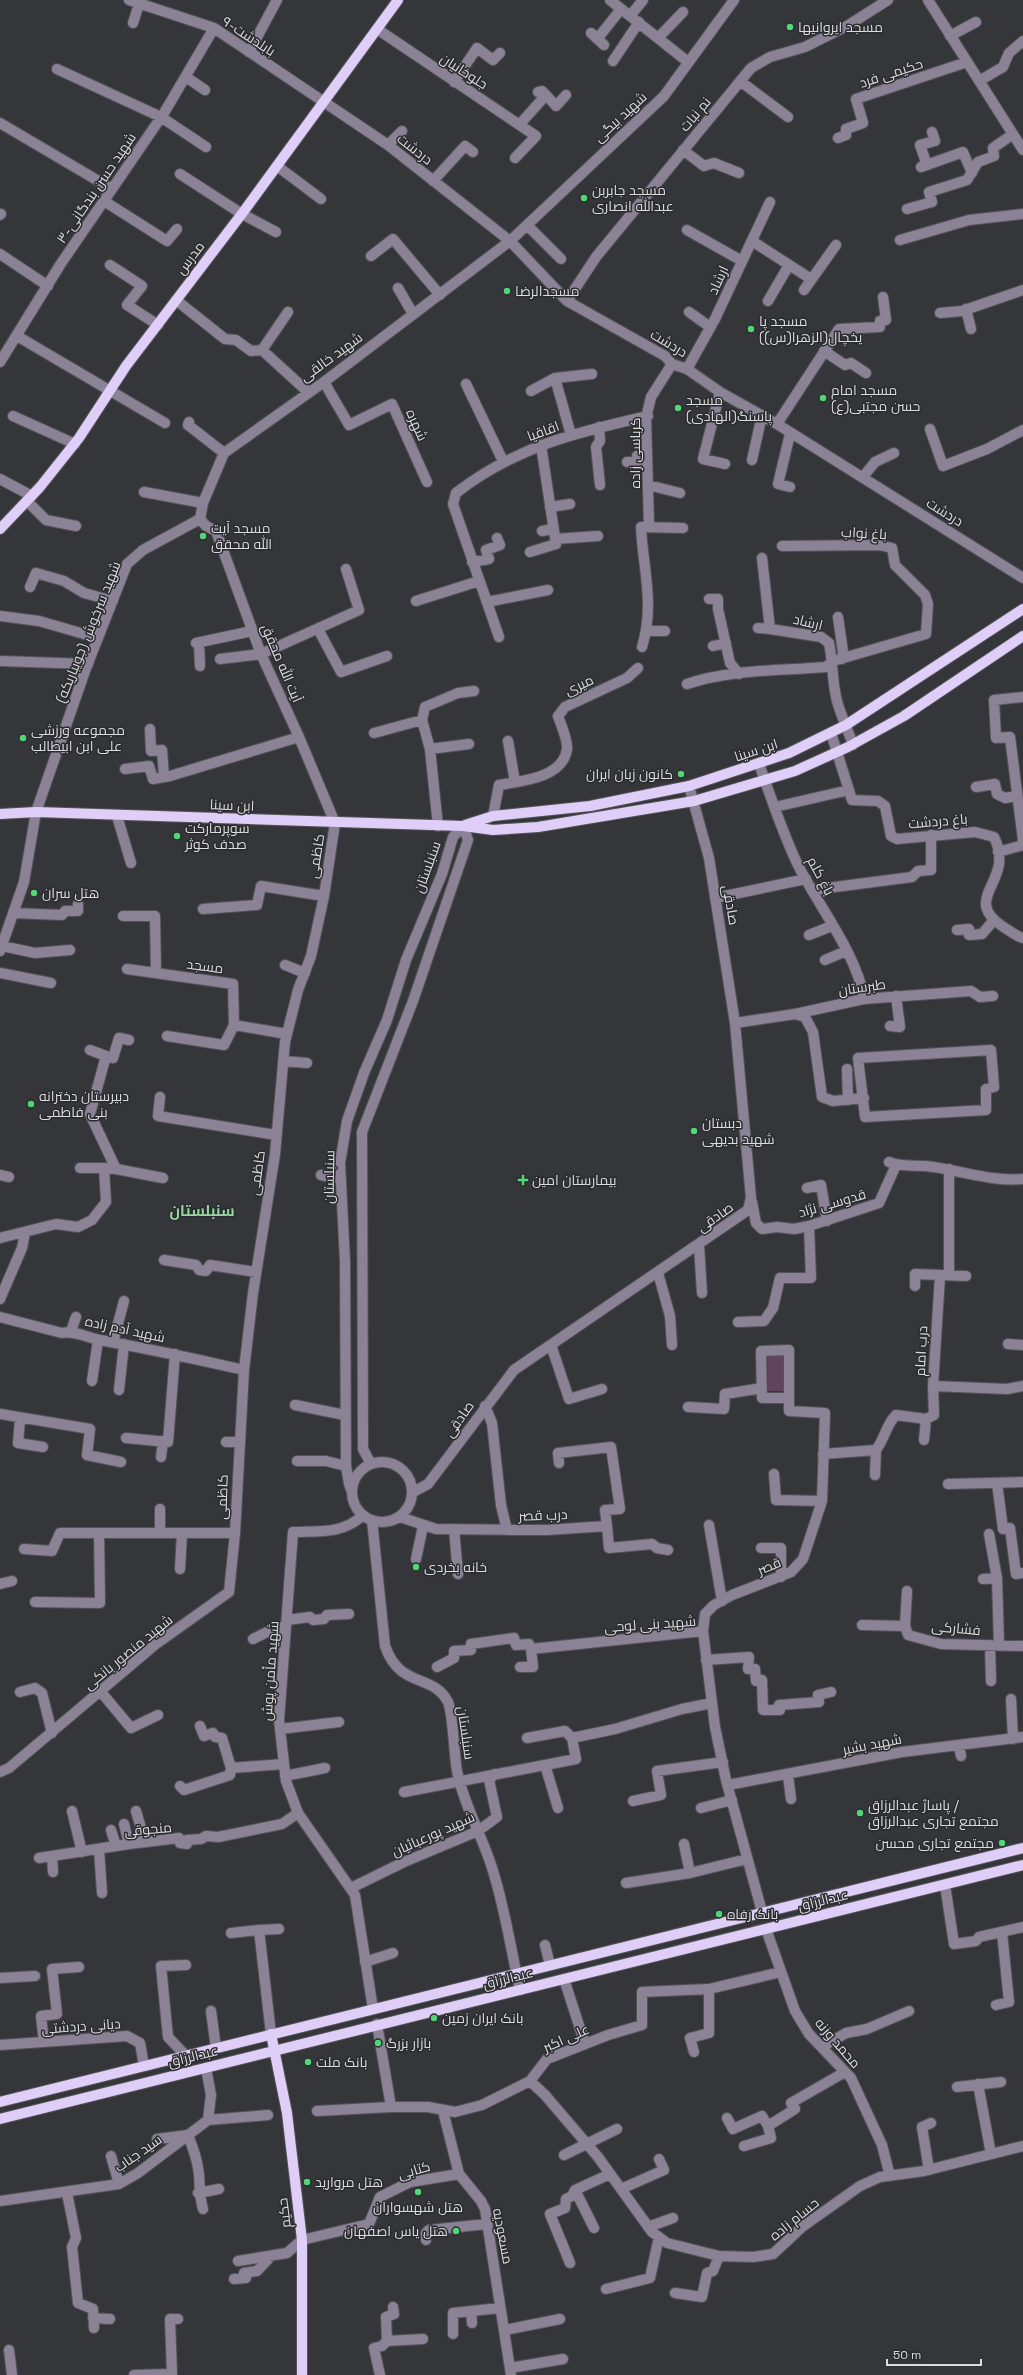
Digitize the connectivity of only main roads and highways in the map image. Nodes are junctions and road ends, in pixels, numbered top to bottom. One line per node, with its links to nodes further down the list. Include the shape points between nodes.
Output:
1 (398, 0): 2 (main road, مدرس, via 176,300 75,444)
2 (0, 529)
3 (1023, 609): 6 (main road, ابن سینا, via 846,725 789,754 690,786 590,806 493,816)
4 (1023, 636): 6 (main road, ابن سینا, via 904,716 853,745 795,771 694,800 538,827 493,830)
5 (0, 814): 6 (main road, ابن سینا, via 36,812)
6 (463, 826)
7 (1023, 1848): 9 (main road, عبدالرزاق)
8 (1023, 1865): 10 (main road, عبدالرزاق)
9 (908, 1876): 10 (main road); 11 (main road, عبدالرزاق)
10 (912, 1893): 12 (main road, عبدالرزاق)
11 (271, 2034): 12 (main road, حکیم); 13 (main road, عبدالرزاق)
12 (275, 2050): 14 (main road, عبدالرزاق); 15 (main road, حکیم, via 287,2113 302,2240)
13 (0, 2102)
14 (0, 2119)
15 (302, 2375)

